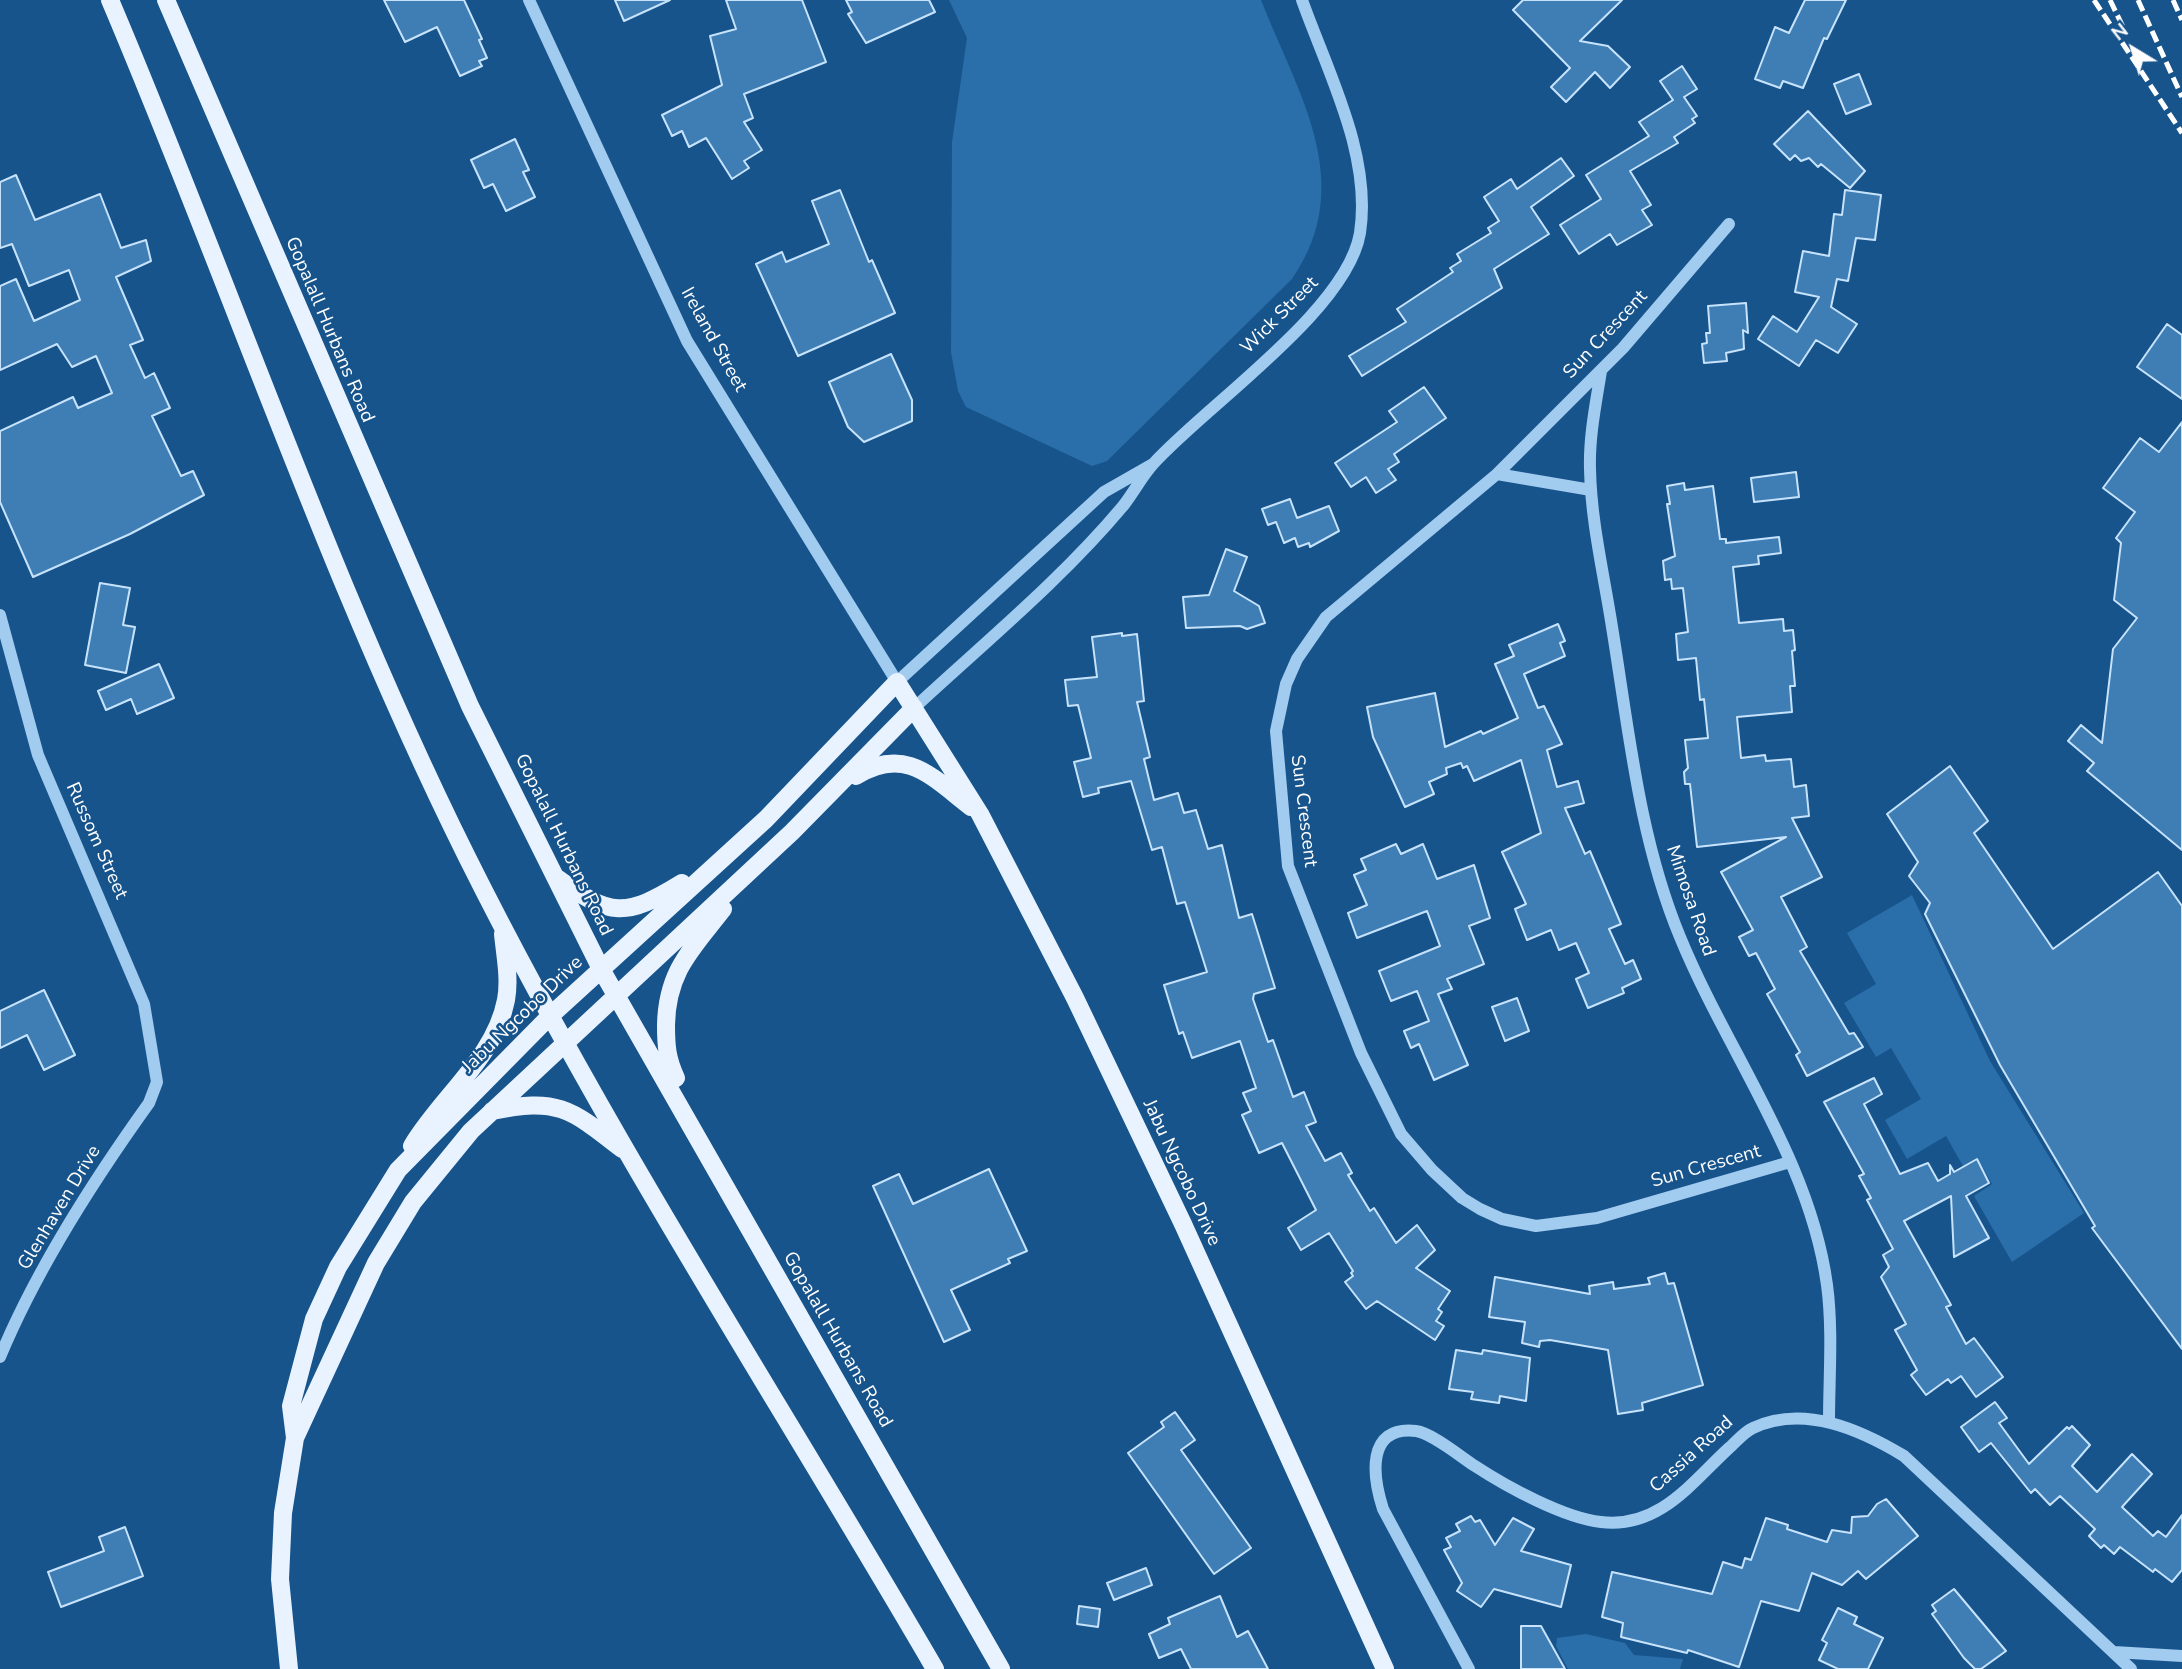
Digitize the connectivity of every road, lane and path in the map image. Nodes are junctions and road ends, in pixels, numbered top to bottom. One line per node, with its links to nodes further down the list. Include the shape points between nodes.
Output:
1 (110, 0): 18 (main road, via 183,172 298,475 401,714)
2 (166, 0): 17 (main road, Gopalall Hurbans Road, via 470,706)
3 (529, 0): 11 (street, Ireland Street, via 687,341)
4 (1302, 0): 7 (street, Wick Street, via 1359,158 1364,199 1359,237 1332,292)
5 (1729, 224): 6 (street, Sun Crescent)
6 (1601, 371): 8 (street, Sun Crescent); 9 (street, Mimosa Road, via 1591,436)
7 (1153, 464): 11 (street, Wick Street, via 1104,492); 12 (street, Wick Street, via 1124,505 1063,569)
8 (1497, 474): 9 (street); 26 (street, Sun Crescent, via 1326,617 1297,659 1280,706 1276,754 1288,866 1361,1053 1401,1134 1432,1170 1462,1198 1520,1224 1567,1224 1597,1218)
9 (1591, 490): 26 (street, Mimosa Road, via 1631,754 1657,871 1712,1010)
10 (0, 614): 23 (street, Russom Street, via 38,755 144,1004)
11 (897, 681): 12 (main road, Jabu Ngcobo Drive); 15 (main road, Jabu Ngcobo Drive, via 766,819)
12 (914, 708): 13 (main road, Jabu Ngcobo Drive); 14 (main road, Jabu Ngcobo Drive)
13 (829, 793): 14 (main road, via 876,764 891,762 924,771); 16 (main road, Jabu Ngcobo Drive)
14 (980, 814): 37 (main road, Jabu Ngcobo Drive, via 1178,1212)
15 (716, 862): 17 (main road, via 652,902 628,909 592,903); 19 (main road, Jabu Ngcobo Drive)
16 (752, 870): 20 (main road, Jabu Ngcobo Drive); 28 (main road, via 680,966 667,994 666,1056)
17 (554, 876): 19 (main road, Gopalall Hurbans Road)
18 (501, 921): 21 (main road); 27 (main road, via 506,997 499,1026 472,1068 429,1117)
19 (601, 969): 20 (main road, Gopalall Hurbans Road); 21 (main road, Jabu Ngcobo Drive)
20 (617, 997): 22 (main road, Jabu Ngcobo Drive); 28 (main road, Gopalall Hurbans Road)
21 (550, 1016): 22 (main road); 27 (main road, Jabu Ngcobo Drive)
22 (567, 1044): 24 (main road, Jabu Ngcobo Drive); 25 (main road)
23 (157, 1082): 29 (street, Glenhaven Drive, via 149,1103 67,1231)
24 (490, 1112): 25 (main road, via 544,1104 566,1109); 31 (main road, Jabu Ngcobo Drive, via 413,1202 376,1263)
25 (630, 1155): 35 (main road)
26 (1790, 1163): 30 (street, Mimosa Road, via 1827,1283)
27 (398, 1170): 31 (main road, Jabu Ngcobo Drive, via 338,1267 314,1319 291,1406)
28 (728, 1190): 36 (main road, Gopalall Hurbans Road)
29 (0, 1357)
30 (1829, 1422): 32 (street, Cassia Road, via 1865,1433 1904,1455); 38 (street, Cassia Road, via 1773,1421 1751,1428 1679,1498 1632,1522 1600,1522 1538,1501 1418,1431 1397,1432 1382,1443 1374,1459 1374,1482 1382,1509)
31 (295, 1438): 34 (main road, Jabu Ngcobo Drive, via 283,1514 281,1566)
32 (2114, 1652): 33 (street); 39 (street, Cassia Road)
33 (2182, 1656)
34 (289, 1669)
35 (935, 1669)
36 (1001, 1669)
37 (1385, 1669)
38 (1469, 1669)
39 (2131, 1669)

